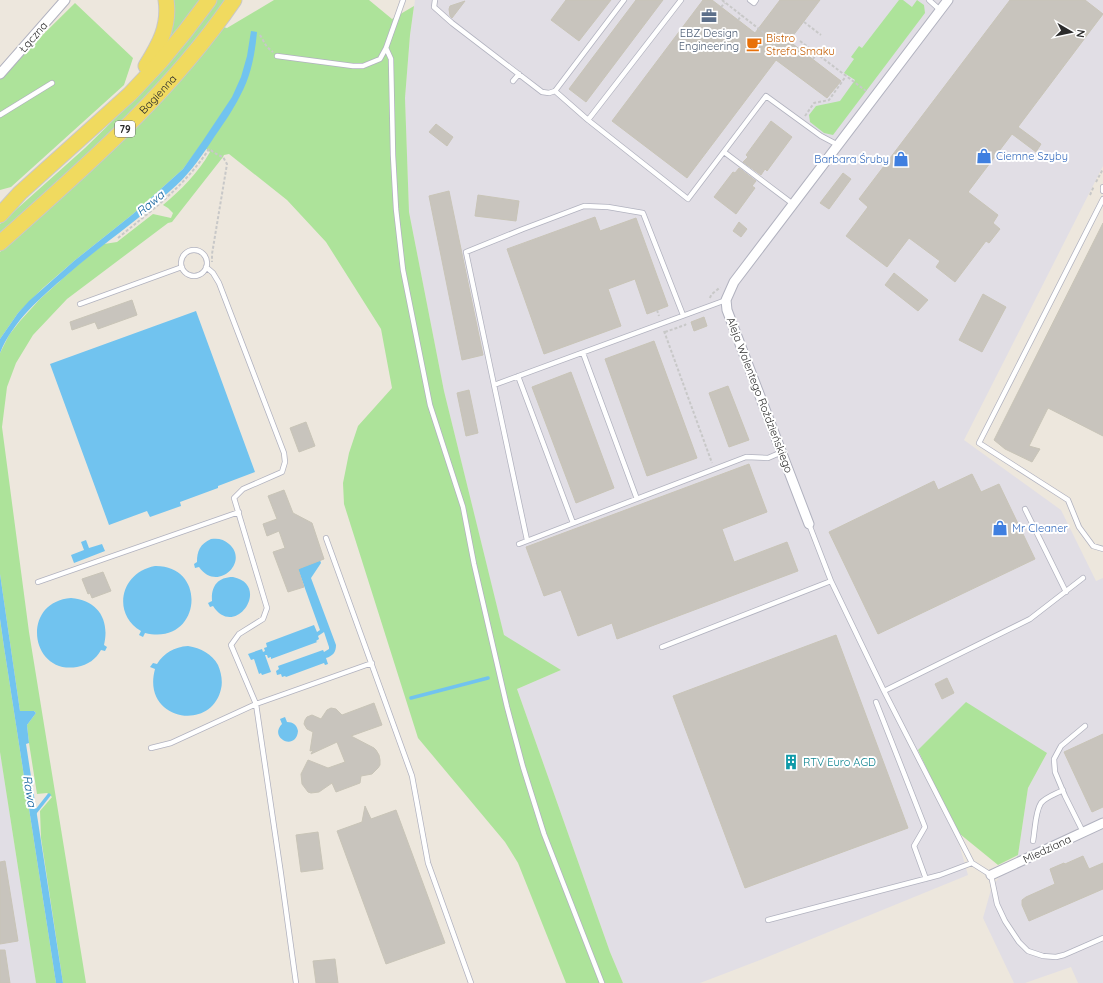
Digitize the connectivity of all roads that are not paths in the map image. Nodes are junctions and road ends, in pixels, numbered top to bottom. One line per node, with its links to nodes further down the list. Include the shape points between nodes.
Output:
1 (65, 0): 16 (street, Łączna)
2 (166, 0): 21 (main road, via 165,30 158,48)
3 (209, 0): 21 (main road, Bagienna / 79, via 180,39)
4 (234, 0): 33 (main road, Bagienna / 79, via 200,46 153,100 94,158)
5 (403, 0): 14 (lane)
6 (435, 0): 17 (lane, via 434,7 452,24)
7 (624, 0): 20 (lane)
8 (681, 0): 23 (lane)
9 (750, 0): 10 (lane, via 754,3)
10 (756, 0)
11 (929, 0): 13 (lane)
12 (948, 0): 13 (street)
13 (940, 10): 24 (street)
14 (386, 48): 15 (lane, via 380,59 364,66); 74 (lane, via 391,59 396,209 403,270 430,404 463,507 507,708 523,767 544,834)
15 (277, 56)
16 (0, 74)
17 (519, 74): 18 (lane); 20 (lane, via 542,92)
18 (513, 81)
19 (52, 83): 22 (lane)
20 (555, 91): 23 (lane)
21 (130, 94): 28 (main road, Bagienna / 79)
22 (0, 115)
23 (588, 120): 25 (lane, via 688,199)
24 (838, 145): 25 (lane, via 821,136 766,96); 31 (street)
25 (724, 152): 31 (lane)
26 (1103, 187): 27 (lane)
27 (1103, 191)
28 (20, 193): 30 (main road); 32 (main road, Bagienna / 79)
29 (1103, 199): 51 (lane, via 979,443 1068,500 1079,527 1093,546)
30 (0, 201)
31 (793, 204): 36 (street, via 734,282)
32 (0, 215)
33 (0, 243)
34 (182, 267): 35 (lane, via 188,274 196,276); 35 (lane, via 184,254 192,250 204,255); 37 (lane)
35 (206, 267): 45 (lane, via 219,283 284,453 282,472 243,489 234,498)
36 (726, 300): 38 (lane); 42 (street, Aleja Walentego Roździeńskiego, via 727,310)
37 (80, 304)
38 (683, 315): 39 (lane); 41 (lane, via 643,213 584,206 466,252)
39 (583, 352): 40 (lane); 43 (lane)
40 (518, 376): 41 (lane); 46 (lane)
41 (494, 385): 49 (lane)
42 (782, 452): 43 (lane, via 768,458 746,457); 47 (street, Aleja Walentego Roździeńskiego)
43 (637, 499): 46 (lane)
44 (1025, 509): 55 (lane)
45 (239, 512): 54 (lane); 60 (lane, via 268,608 264,619 238,634 231,645)
46 (573, 523): 49 (lane)
47 (810, 524): 53 (lane)
48 (326, 538): 57 (lane)
49 (527, 540): 50 (lane)
50 (519, 544)
51 (1103, 549)
52 (1083, 578): 55 (lane)
53 (831, 581): 56 (lane); 58 (lane)
54 (38, 582)
55 (1066, 592): 58 (lane, via 1030,619)
56 (662, 647)
57 (372, 663): 60 (lane); 73 (lane, via 412,776 428,863)
58 (884, 690): 67 (lane)
59 (876, 702): 69 (lane, via 925,827 914,846)
60 (256, 704): 62 (lane, via 171,743); 72 (lane)
61 (1085, 726): 63 (lane, via 1061,746 1054,759 1055,772)
62 (150, 748)
63 (1063, 790): 65 (lane); 66 (lane, via 1048,797 1041,804)
64 (1103, 823): 65 (street, Miedziana)
65 (1083, 832): 68 (street, Miedziana)
66 (1033, 841)
67 (972, 863): 68 (lane); 69 (lane)
68 (991, 875): 71 (lane, via 997,904 1005,921 1028,951 1043,956 1064,956)
69 (926, 879): 70 (lane)
70 (768, 920)
71 (1103, 938)
72 (296, 983)
73 (471, 983)
74 (602, 983)

